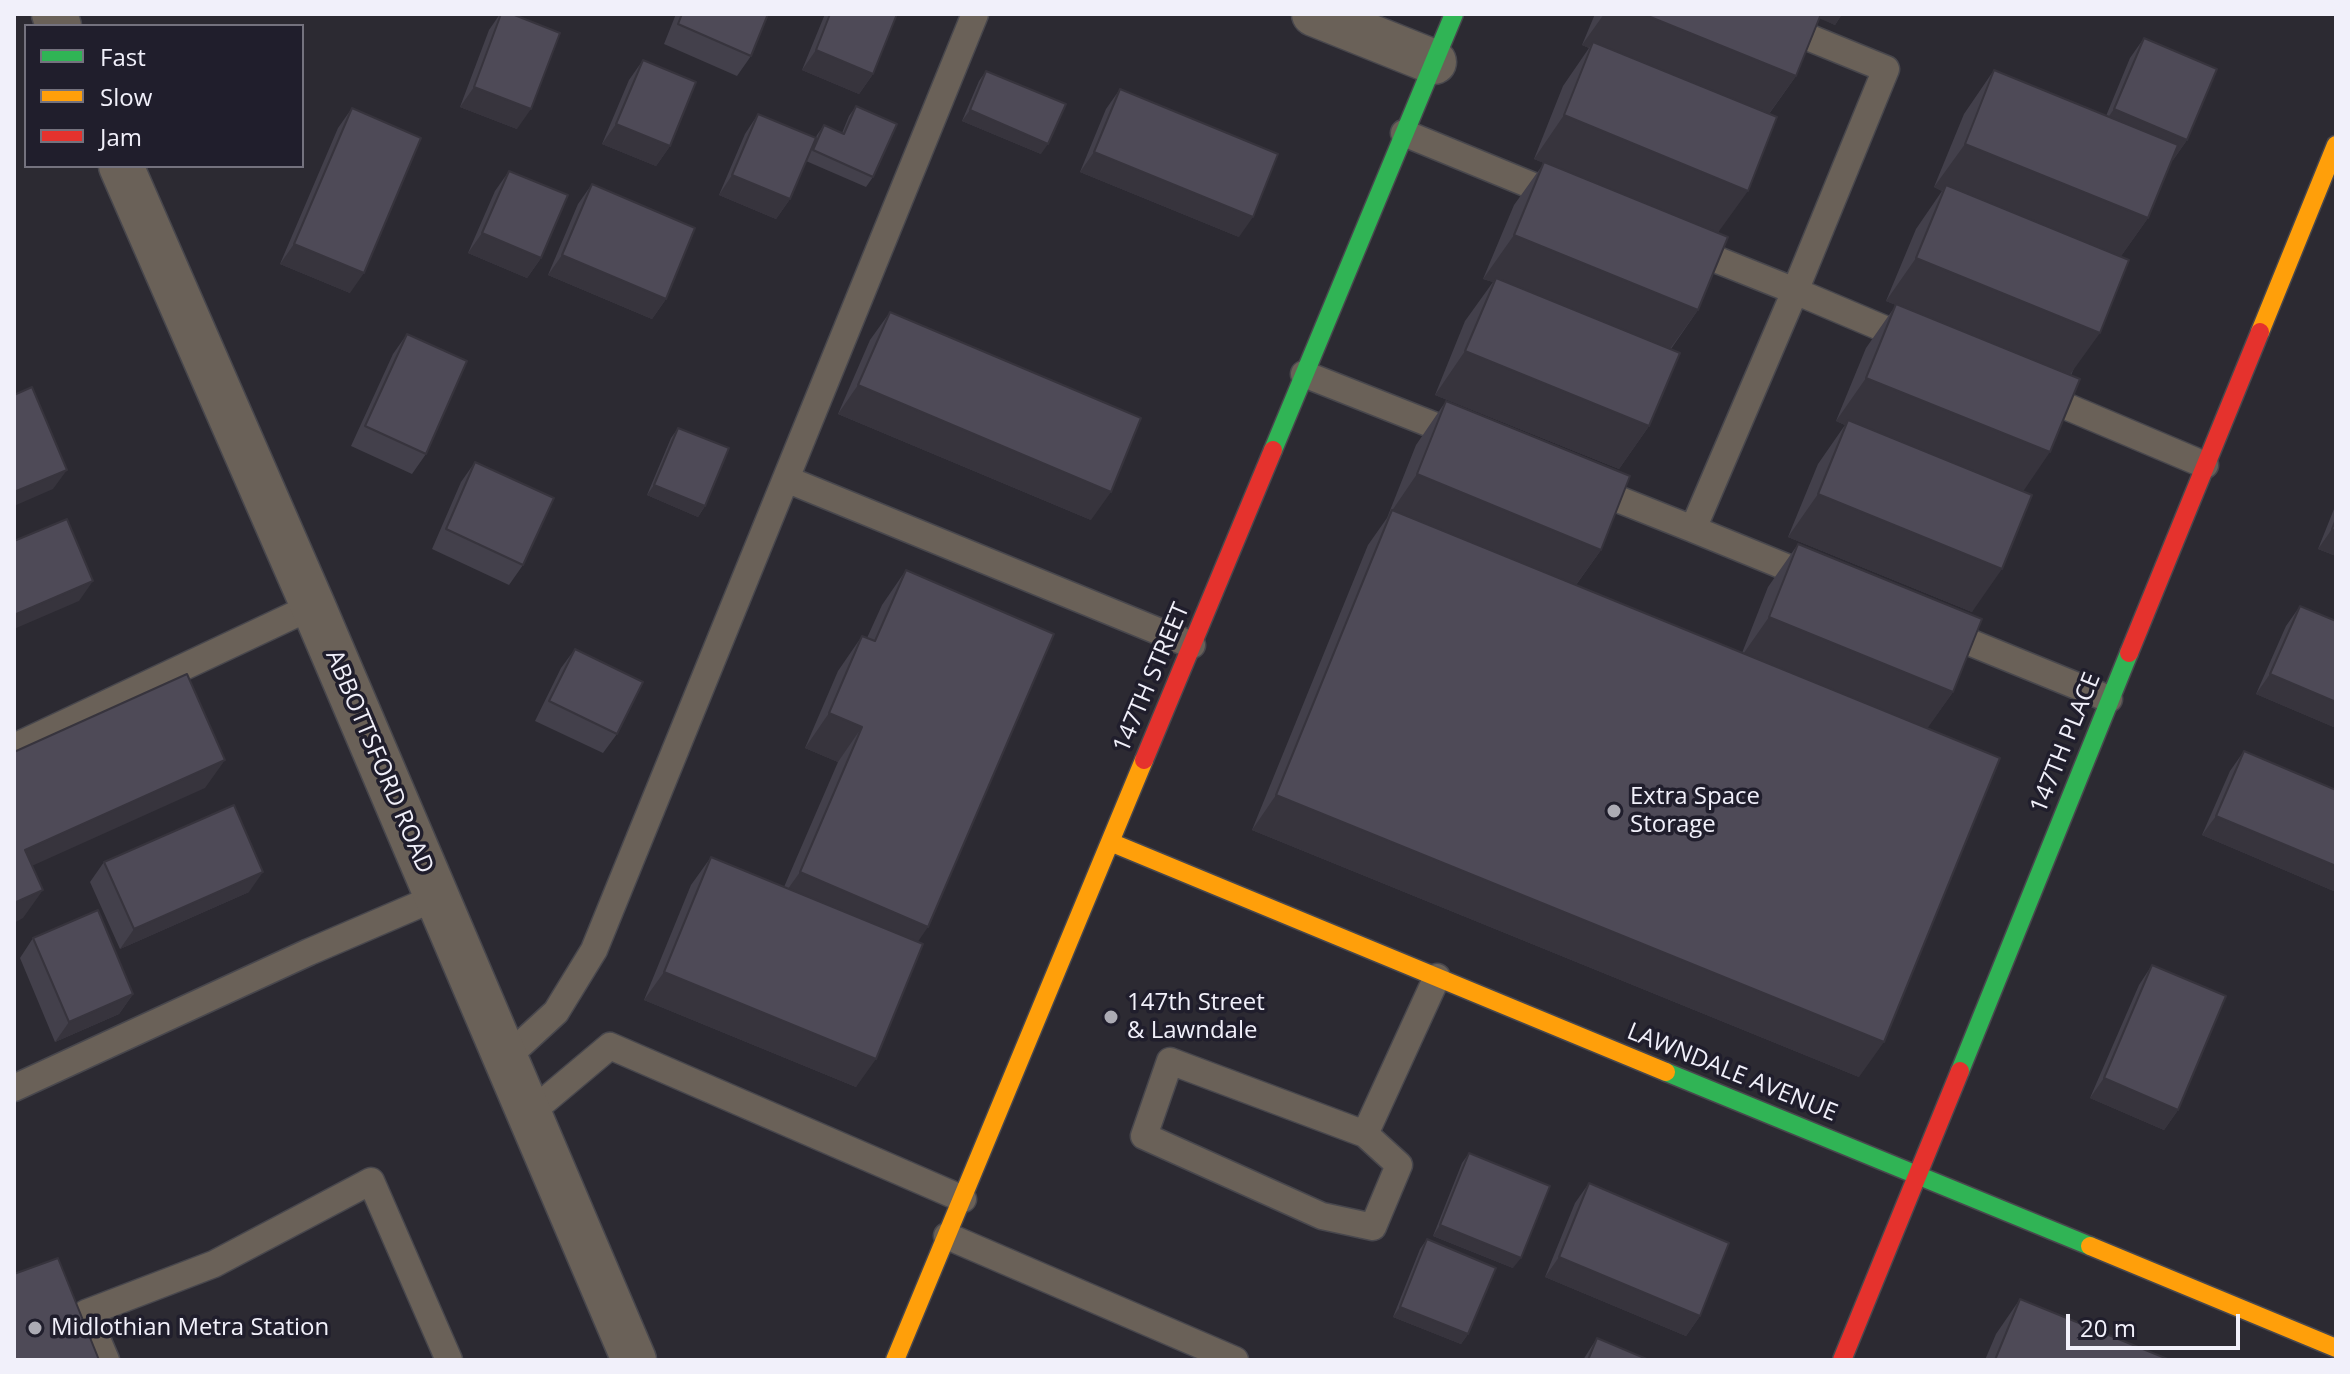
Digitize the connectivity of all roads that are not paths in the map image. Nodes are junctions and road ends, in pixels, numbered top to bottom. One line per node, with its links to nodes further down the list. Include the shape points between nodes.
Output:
1 (975, 14): 18 (lane)
2 (1314, 14): 5 (street)
3 (1454, 14): 5 (street, 147TH STREET)
4 (1751, 14): 11 (lane, via 1886,69)
5 (1434, 62): 6 (street, 147TH STREET)
6 (1404, 133): 9 (lane); 13 (street, 147TH STREET)
7 (2336, 145): 16 (street, 147TH PLACE)
8 (122, 168): 21 (street, ABBOTTSFORD ROAD)
9 (1578, 204)
10 (1664, 239): 11 (lane)
11 (1795, 291): 12 (lane); 19 (lane)
12 (1941, 353)
13 (1304, 374): 15 (lane); 23 (street, 147TH STREET)
14 (2014, 384): 16 (lane)
15 (1477, 443)
16 (2205, 465): 24 (street, 147TH PLACE)
17 (1563, 477): 19 (lane)
18 (786, 479): 23 (lane); 29 (lane, via 594,950 556,1012)
19 (1693, 529): 20 (lane)
20 (1836, 588)
21 (313, 606): 25 (lane); 27 (street, ABBOTTSFORD ROAD)
22 (1923, 623): 24 (lane)
23 (1192, 645): 26 (street, 147TH STREET)
24 (2109, 699): 33 (street, 147TH PLACE)
25 (14, 747)
26 (1110, 842): 28 (street, LAWNDALE AVENUE); 34 (street, 147TH STREET)
27 (437, 897): 29 (street, ABBOTTSFORD ROAD); 30 (lane)
28 (1437, 977): 32 (lane); 33 (street, LAWNDALE AVENUE)
29 (505, 1059): 31 (street, ABBOTTSFORD ROAD)
30 (14, 1088)
31 (529, 1114): 34 (lane, via 610,1046); 40 (street, ABBOTTSFORD ROAD)
32 (1365, 1134): 32 (lane, via 1170,1061 1144,1136 1322,1216 1373,1227 1399,1165)
33 (1917, 1175): 36 (street, LAWNDALE AVENUE); 42 (street, 147TH PLACE)
34 (963, 1199): 35 (street, 147TH STREET)
35 (947, 1236): 37 (street, 147TH STREET); 41 (lane)
36 (2336, 1348)
37 (901, 1358)
38 (106, 1360): 39 (lane, via 86,1313 214,1264 371,1181)
39 (449, 1360)
40 (634, 1360)
41 (1235, 1360)
42 (1842, 1360)

